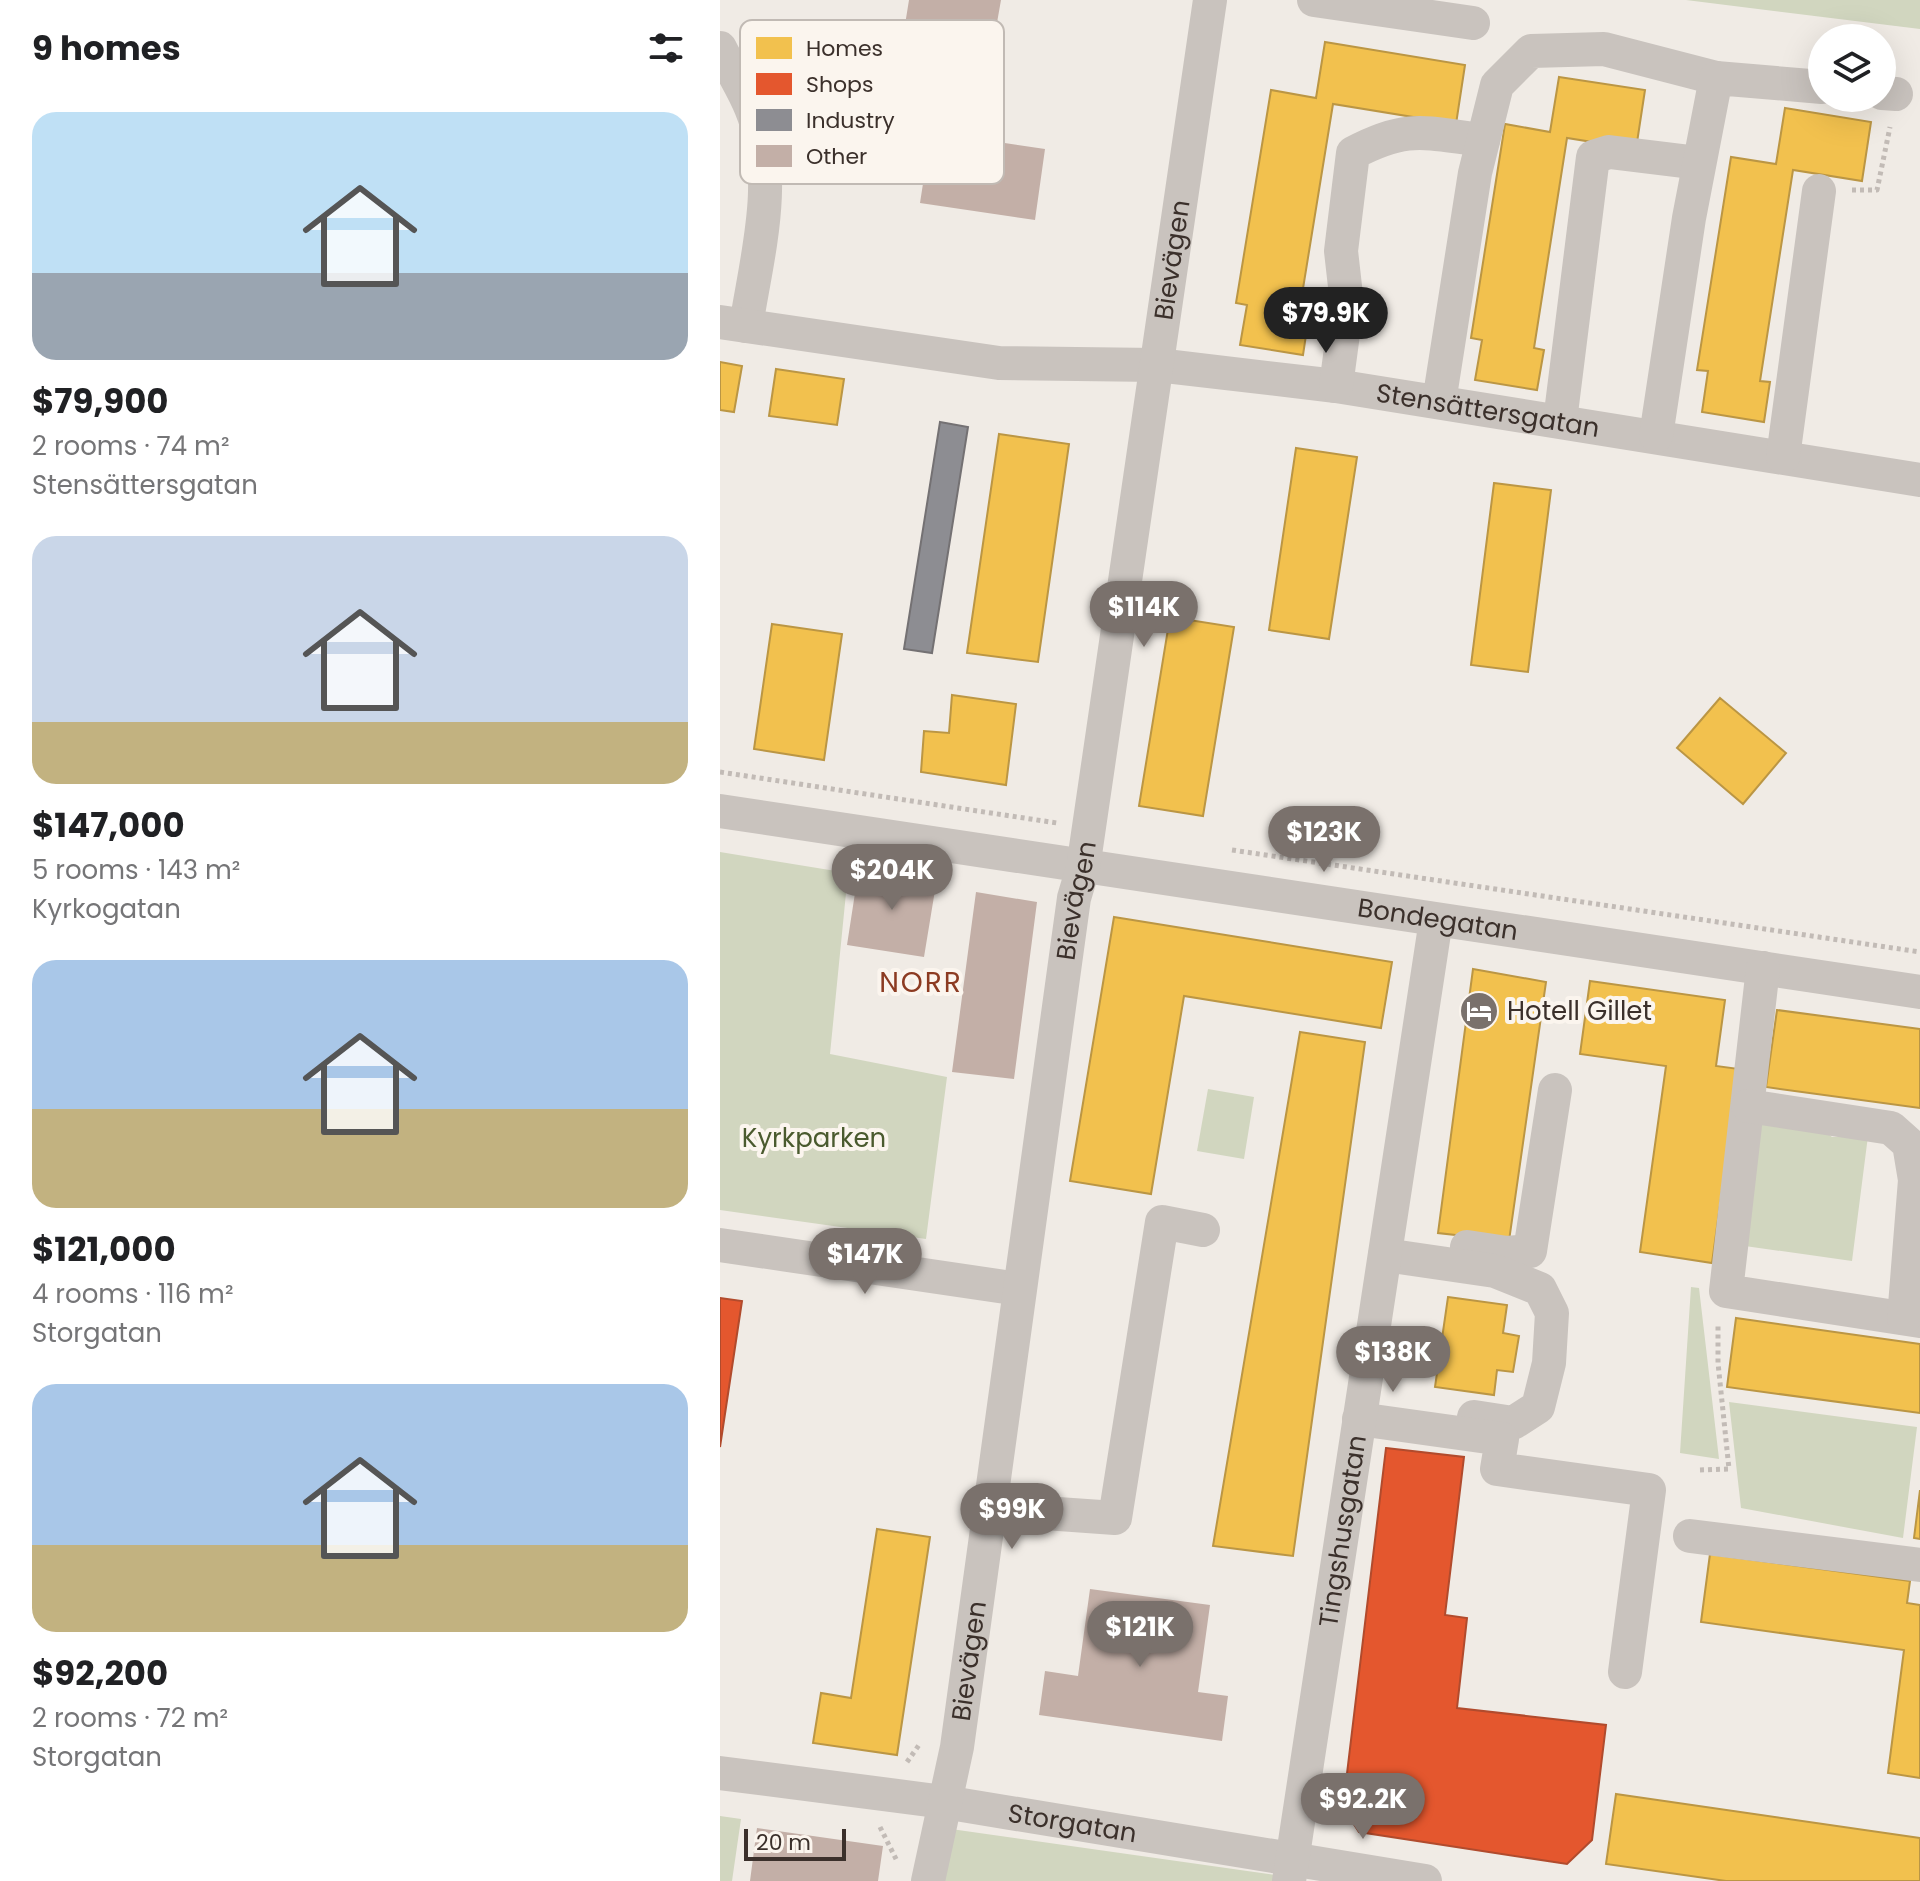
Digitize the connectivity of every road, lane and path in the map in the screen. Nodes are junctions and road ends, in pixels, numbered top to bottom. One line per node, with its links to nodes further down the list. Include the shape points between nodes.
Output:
1 (1210, 0): 14 (street, Bievägen)
2 (1314, 0): 3 (street)
3 (1473, 23)
4 (720, 48): 7 (street)
5 (1716, 78): 6 (street); 9 (street, via 1604,49 1531,51 1497,85); 10 (street)
6 (1808, 86)
7 (740, 87)
8 (1887, 112): 12 (path, via 1877,190)
9 (1483, 140): 15 (street, via 1412,131 1386,136 1353,153 1341,251 1347,304); 16 (street)
10 (1699, 163): 17 (street, via 1609,152 1593,157); 18 (street)
11 (765, 184): 13 (street, via 764,211)
12 (1819, 191): 19 (street)
13 (733, 324): 14 (street, Stensättersgatan, via 999,363)
14 (1157, 365): 15 (street, Stensättersgatan); 23 (street, Bievägen)
15 (1336, 386): 16 (street, Stensättersgatan)
16 (1439, 402): 17 (street, Stensättersgatan)
17 (1560, 421): 18 (street, Stensättersgatan)
18 (1656, 436): 19 (street, Stensättersgatan)
19 (1783, 457): 20 (street, Stensättersgatan)
20 (1920, 480)
21 (720, 772): 23 (path)
22 (720, 811): 25 (street, Bondegatan)
23 (1089, 828): 25 (street, Bievägen)
24 (1216, 848): 27 (path)
25 (1083, 868): 26 (street, Bondegatan); 35 (street, Bievägen, via 1074,898)
26 (1436, 920): 28 (street, Bondegatan); 34 (street, Tingshusgatan)
27 (1920, 952)
28 (1763, 968): 29 (street, Bondegatan); 31 (street)
29 (1920, 992)
30 (1555, 1090): 34 (street, via 1530,1251)
31 (1748, 1106): 36 (street); 37 (street, via 1891,1128 1909,1144 1915,1180)
32 (1203, 1230): 40 (street, via 1162,1222 1115,1518)
33 (720, 1245): 35 (street)
34 (1386, 1245): 38 (street, Tingshusgatan); 38 (street, via 1495,1271 1540,1289 1552,1313 1549,1363 1538,1407 1513,1423)
35 (1019, 1289): 40 (street, Bievägen)
36 (1726, 1291): 37 (street); 39 (path, via 1718,1323 1718,1363 1729,1469)
37 (1912, 1320)
38 (1361, 1410): 43 (street, via 1502,1439 1497,1469 1649,1490); 48 (street, Tingshusgatan)
39 (1700, 1470)
40 (988, 1509): 47 (street, Bievägen, via 957,1747)
41 (1690, 1536): 42 (street)
42 (1920, 1565)
43 (1625, 1672)
44 (920, 1741): 46 (path, via 913,1758 891,1770)
45 (720, 1773): 46 (street, Storgatan)
46 (882, 1794): 47 (street, Storgatan); 49 (path, via 878,1823)
47 (944, 1802): 48 (street, Storgatan); 49 (street, Bievägen)
48 (1290, 1870): 50 (street, Storgatan)
49 (914, 1877)
50 (1425, 1881)

